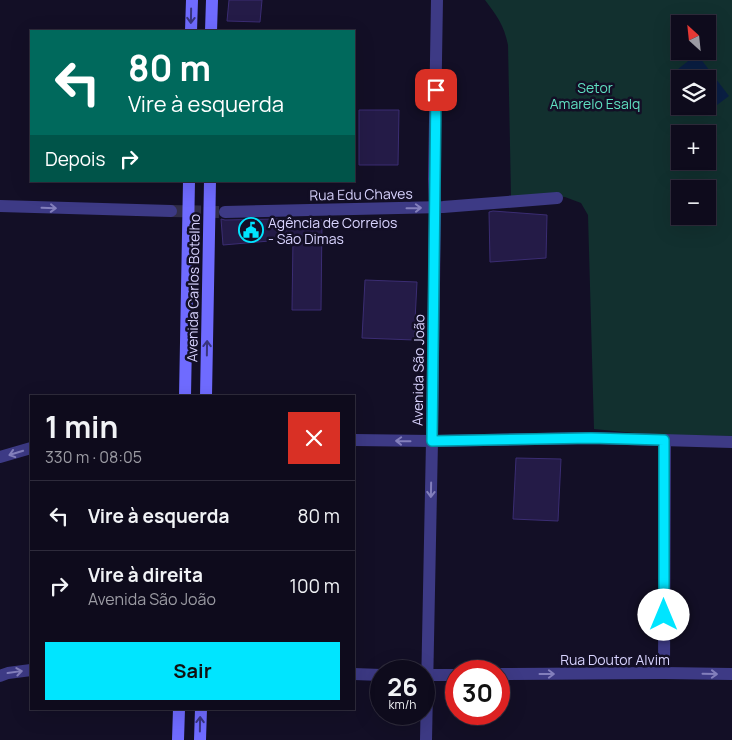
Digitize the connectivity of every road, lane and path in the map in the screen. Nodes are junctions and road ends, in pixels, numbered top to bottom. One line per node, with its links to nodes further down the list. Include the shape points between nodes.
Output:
1 (192, 0): 4 (main road, one-way to 4)
2 (212, 0): 5 (main road)
3 (437, 0): 10 (street, Avenida São João)
4 (191, 30)
5 (211, 30)
6 (189, 182): 13 (main road, Avenida Carlos Botelho)
7 (210, 182): 14 (main road, Avenida Carlos Botelho, one-way to 7)
8 (558, 198): 10 (street, Rua Edu Chaves)
9 (0, 206): 11 (street, one-way to 11)
10 (435, 207): 12 (street, Rua Edu Chaves, one-way to 10); 17 (street, Avenida São João)
11 (171, 212)
12 (225, 212)
13 (185, 395)
14 (206, 395)
15 (355, 440): 17 (street, one-way to 15)
16 (664, 440): 17 (street); 18 (street); 23 (street)
17 (432, 441): 21 (street, Avenida São João, one-way to 21)
18 (732, 442)
19 (30, 448): 20 (street, one-way to 20)
20 (0, 458)
21 (426, 660)
22 (30, 670): 28 (street, one-way to 22)
23 (664, 673): 26 (street, Rua Doutor Alvim, one-way to 23); 27 (street, Rua Doutor Alvim, one-way to 27)
24 (355, 674): 25 (street)
25 (370, 674)
26 (510, 674)
27 (732, 674)
28 (0, 676)
29 (179, 710): 32 (main road)
30 (200, 710): 33 (main road, one-way to 30)
31 (426, 725): 34 (street, Avenida São João)
32 (178, 740)
33 (200, 740)
34 (426, 740)

